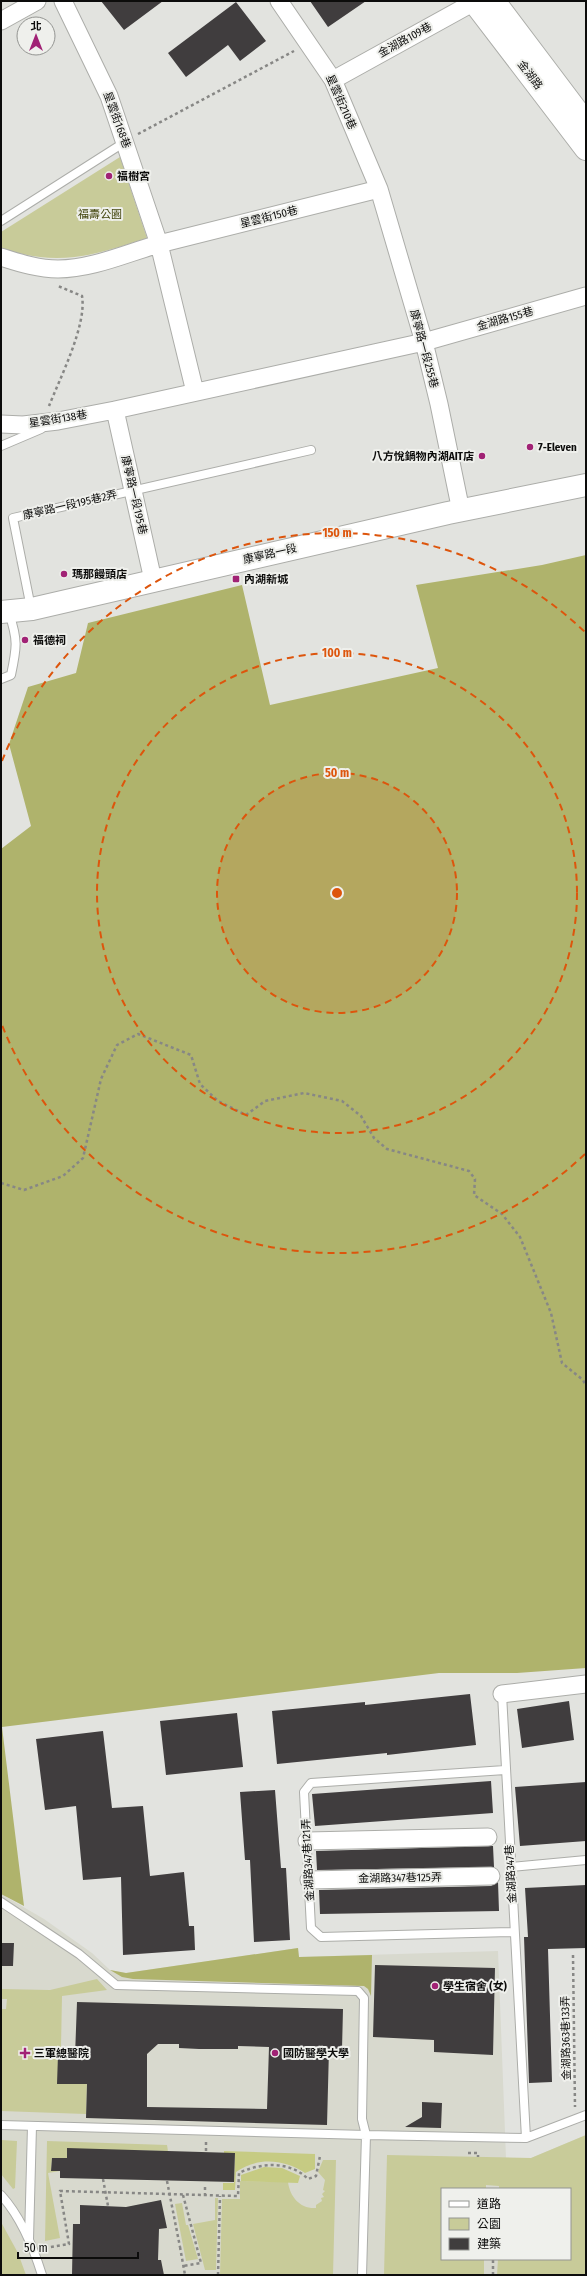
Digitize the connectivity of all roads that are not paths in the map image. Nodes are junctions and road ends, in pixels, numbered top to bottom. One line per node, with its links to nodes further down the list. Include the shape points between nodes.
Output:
1 (37, 1): 5 (street)
2 (63, 1): 8 (street, 星雲街168巷, via 109,96)
3 (279, 1): 6 (street, 星雲街210巷, via 310,42)
4 (480, 1): 6 (street, 金湖路109巷); 7 (street, 金湖路); 9 (street, 金湖路)
5 (1, 21)
6 (333, 80): 10 (street, 星雲街210巷)
7 (586, 123)
8 (125, 141): 11 (lane); 12 (street, 星雲街168巷)
9 (586, 149)
10 (379, 189): 12 (street, 星雲街150巷); 15 (street, 康寧路一段255巷)
11 (1, 221)
12 (159, 244): 13 (street, 星雲街150巷, via 82,266 58,269 27,266); 16 (street)
13 (1, 257)
14 (586, 296): 15 (street, 金湖路155巷)
15 (424, 342): 16 (street, 金湖路155巷); 24 (street, 康寧路一段255巷)
16 (195, 392): 17 (street, 星雲街138巷)
17 (114, 410): 18 (street, 星雲街138巷); 23 (street, 康寧路一段195巷)
18 (50, 422): 19 (street, 星雲街138巷); 20 (lane)
19 (1, 424)
20 (1, 446)
21 (311, 450): 23 (lane, 康寧路一段195巷2弄)
22 (586, 485): 24 (street, 康寧路一段)
23 (133, 490): 25 (street, 康寧路一段195巷); 26 (lane, 康寧路一段195巷2弄, via 13,518)
24 (460, 511): 25 (street, 康寧路一段)
25 (153, 580): 26 (street, 康寧路一段)
26 (32, 609): 27 (street, 康寧路一段)
27 (5, 612): 28 (lane, via 17,635 11,675)
28 (1, 679)
29 (586, 1684): 30 (street, 金湖路347巷)
30 (502, 1694): 31 (lane, 金湖路347巷)
31 (505, 1770): 33 (lane, 金湖路347巷121弄, via 312,1783 304,1792); 35 (lane, 金湖路347巷)
32 (488, 1837): 33 (street)
33 (307, 1841): 37 (lane, 金湖路347巷121弄)
34 (586, 1860): 35 (lane)
35 (511, 1867): 39 (lane, 金湖路347巷)
36 (491, 1876): 37 (street, 金湖路347巷125弄)
37 (309, 1880): 39 (lane, 金湖路347巷121弄, via 312,1928 321,1937)
38 (1, 1902): 43 (lane, via 79,1954 116,1985 358,1991 364,1998 362,2119)
39 (514, 1932): 44 (lane, 金湖路347巷)
40 (586, 2115): 44 (lane)
41 (1, 2125): 42 (lane)
42 (32, 2126): 43 (lane); 46 (lane)
43 (366, 2135): 44 (lane); 48 (lane)
44 (526, 2138)
45 (1, 2195): 46 (lane, via 11,2206)
46 (29, 2239): 47 (lane)
47 (42, 2275)
48 (362, 2275)

